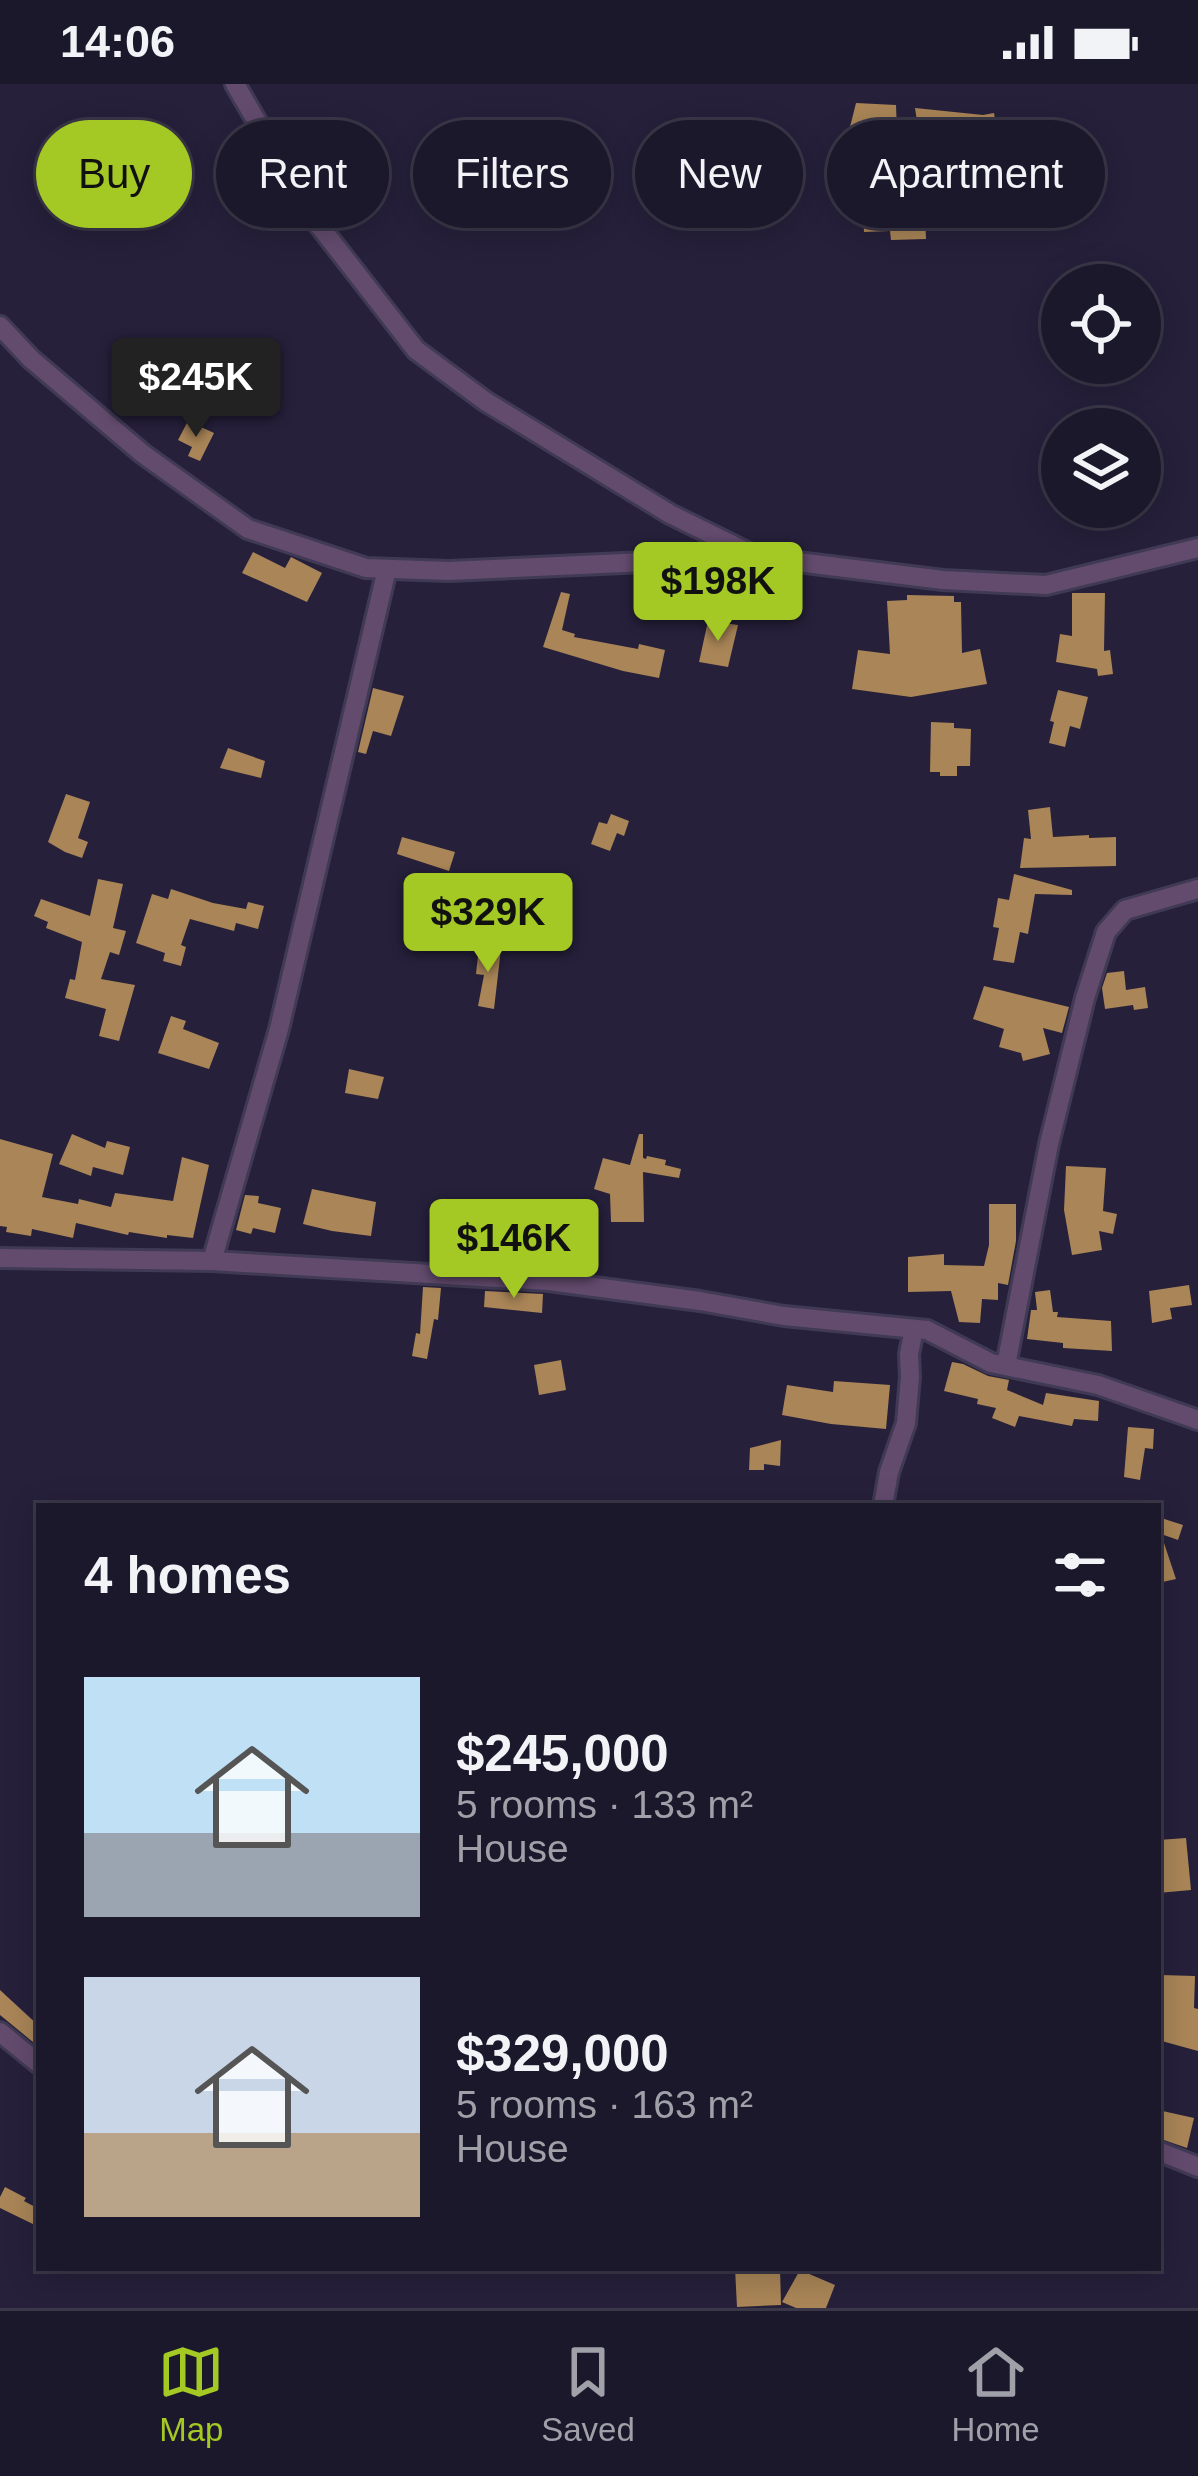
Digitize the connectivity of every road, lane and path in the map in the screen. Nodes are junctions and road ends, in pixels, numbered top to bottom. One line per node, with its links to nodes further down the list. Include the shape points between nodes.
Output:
1 (235, 84): 4 (street, via 311,214 416,350 670,514)
2 (0, 326): 5 (street, via 143,454 248,529)
3 (1198, 548): 4 (street, via 1046,585)
4 (757, 557): 5 (street)
5 (387, 569): 8 (street, via 279,1029)
6 (1198, 889): 10 (street, via 1125,910 1106,932 1049,1144)
7 (0, 1258): 8 (street)
8 (212, 1262): 9 (street, via 549,1281)
9 (914, 1329): 10 (street); 12 (street, via 906,1423)
10 (1006, 1365): 11 (street, via 1098,1385)
11 (1198, 1420)
12 (884, 1503)
13 (0, 2032): 14 (street)
14 (36, 2062)
15 (1161, 2152): 16 (street)
16 (1198, 2167)

